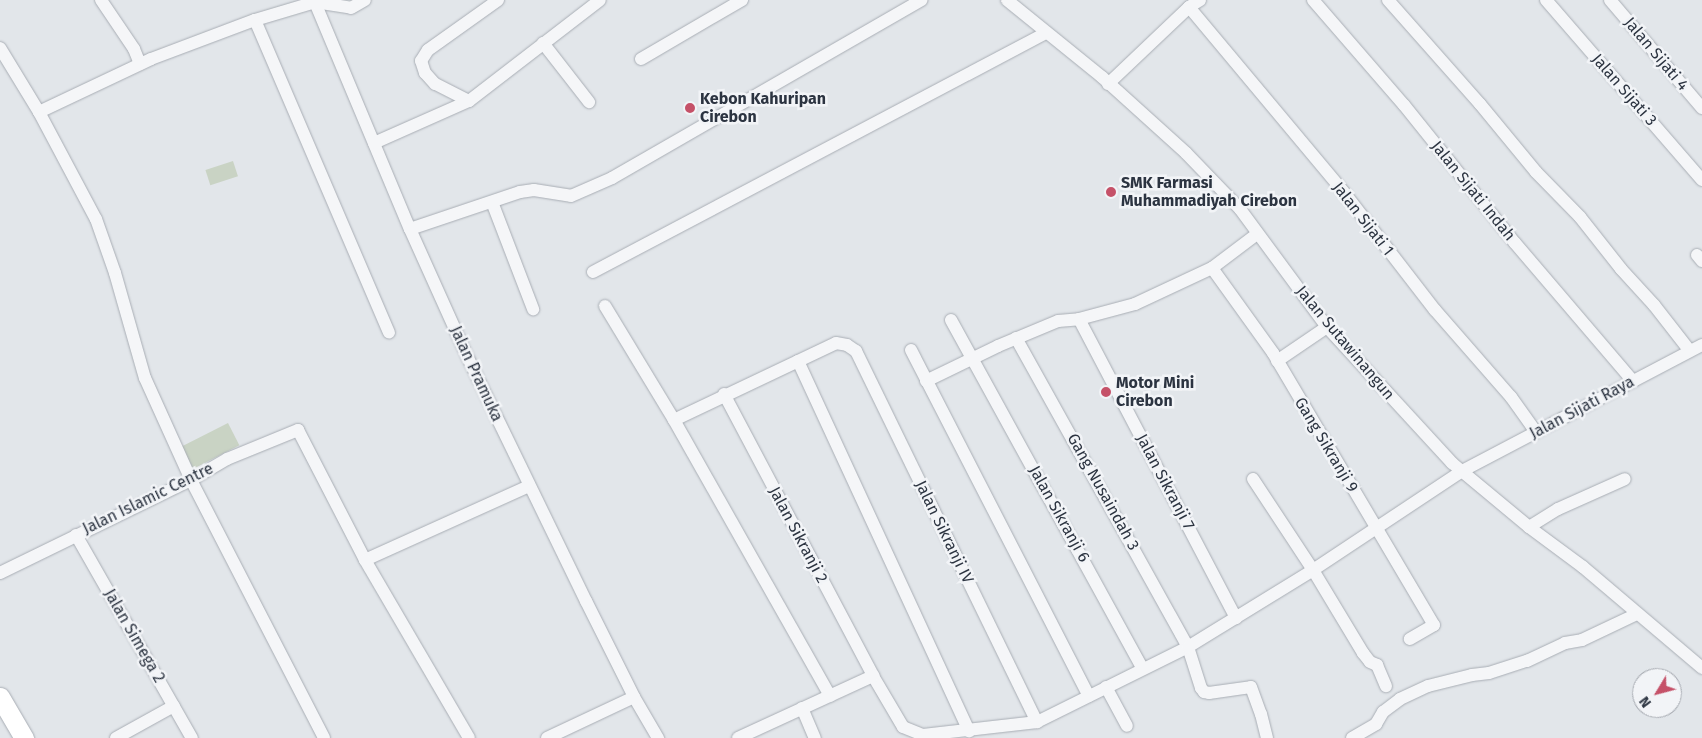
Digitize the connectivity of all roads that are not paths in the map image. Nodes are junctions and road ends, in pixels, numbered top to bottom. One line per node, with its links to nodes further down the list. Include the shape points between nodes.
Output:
1 (101, 0): 19 (street, via 134,49)
2 (366, 0): 12 (street, via 351,8)
3 (498, 0): 21 (street, via 428,50 421,61 425,73 435,84)
4 (600, 0): 16 (street)
5 (742, 0): 18 (street)
6 (922, 0): 27 (street, via 612,178 571,196 534,190)
7 (1007, 0): 15 (street, Jalan Sutawinangun)
8 (1313, 0): 46 (street, Jalan Sijati Indah)
9 (1388, 0): 41 (street, via 1536,172 1580,217)
10 (1546, 0): 26 (street, Jalan Sijati 3)
11 (1610, 0): 23 (street, Jalan Sijati 4)
12 (314, 1): 14 (street); 25 (street, Jalan Pramuka)
13 (1195, 3): 20 (street); 49 (street, Jalan Sijati 1, via 1435,310 1511,397)
14 (255, 20): 19 (street); 37 (street)
15 (1046, 33): 20 (street, Jalan Sutawinangun); 31 (street)
16 (543, 43): 21 (street); 22 (street)
17 (0, 48): 24 (street)
18 (641, 59)
19 (140, 64): 24 (street)
20 (1108, 84): 29 (street, Jalan Sutawinangun, via 1186,153 1240,209)
21 (470, 101): 25 (street)
22 (589, 102)
23 (1702, 108)
24 (39, 112): 52 (street, via 96,219 146,378)
25 (374, 143): 28 (street, Jalan Pramuka)
26 (1702, 180)
27 (492, 202): 28 (street); 33 (street)
28 (410, 229): 54 (street, Jalan Pramuka)
29 (1257, 234): 30 (street); 36 (street, Jalan Sutawinangun)
30 (1212, 268): 34 (street, via 1135,304); 44 (street, Gang Sikranji 9)
31 (593, 272)
32 (605, 306): 48 (street)
33 (533, 309)
34 (1079, 319): 38 (street, via 1058,320); 62 (street, Jalan Sikranji 7)
35 (951, 320): 42 (street, Jalan Sikranji 6)
36 (1327, 327): 44 (street); 50 (street, Jalan Sutawinangun)
37 (389, 332)
38 (1016, 338): 42 (street); 64 (street, Gang Nusaindah 3)
39 (1702, 345): 41 (street, Jalan Sijati Raya)
40 (911, 350): 45 (street)
41 (1690, 351): 46 (street, Jalan Sijati Raya)
42 (972, 360): 45 (street); 66 (street, Jalan Sikranji 6)
43 (798, 361): 47 (street); 76 (street, Jalan Sikranji IV, via 836,343 856,351); 78 (street)
44 (1277, 361): 56 (street, Gang Sikranji 9)
45 (926, 381): 71 (street)
46 (1633, 381): 49 (street, Jalan Sijati Raya)
47 (724, 394): 48 (street); 67 (street, Jalan Sikranji 2)
48 (674, 420): 70 (street)
49 (1536, 432): 50 (street, Jalan Sijati Raya)
50 (1462, 471): 55 (street, Jalan Sutawinangun); 56 (street, Jalan Sijati Raya)
51 (1625, 479): 55 (street, via 1558,509)
52 (191, 480): 57 (street, Jalan Islamic Centre); 58 (street, Jalan Islamic Centre, via 227,459 298,430); 83 (street)
53 (1254, 480): 59 (street)
54 (529, 486): 58 (street); 73 (street, Jalan Pramuka)
55 (1530, 527): 61 (street, Jalan Sutawinangun)
56 (1376, 529): 59 (street, Jalan Sijati Raya); 63 (street, Gang Sikranji 9, via 1434,625)
57 (76, 535): 60 (street, Jalan Islamic Centre); 74 (street, Jalan Simega 2)
58 (365, 560): 84 (street)
59 (1314, 570): 62 (street, Jalan Sijati Raya); 68 (street, via 1363,653 1370,662 1377,664)
60 (0, 573)
61 (1637, 614): 65 (street, Jalan Sutawinangun); 90 (street, via 1527,661 1428,686 1400,698 1383,712 1376,724)
62 (1236, 618): 64 (street, Jalan Sijati Raya)
63 (1410, 639)
64 (1188, 647): 66 (street, Jalan Sijati Raya); 89 (street, Gang Nusaindah 3, via 1204,692 1248,686 1254,689)
65 (1702, 668)
66 (1143, 669): 69 (street, Jalan Sijati Raya)
67 (873, 676): 70 (street); 79 (street, Jalan Sikranji 2, via 904,727)
68 (1386, 686)
69 (1106, 687): 71 (street, Jalan Sijati Raya); 77 (street)
70 (830, 696): 75 (street)
71 (1089, 696): 76 (street, Jalan Sijati Raya)
72 (0, 697): 80 (main road)
73 (634, 697): 85 (street); 86 (street, Jalan Pramuka)
74 (174, 706): 81 (street); 82 (street, Jalan Simega 2)
75 (802, 708): 87 (street); 88 (street)
76 (1037, 722): 78 (street, Jalan Sijati Raya)
77 (1126, 726)
78 (969, 731): 79 (street, Jalan Sijati Raya)
79 (931, 736)
80 (24, 738)
81 (116, 738)
82 (192, 738)
83 (324, 738)
84 (469, 738)
85 (547, 738)
86 (658, 738)
87 (738, 738)
88 (815, 738)
89 (1266, 738)
90 (1352, 738)

